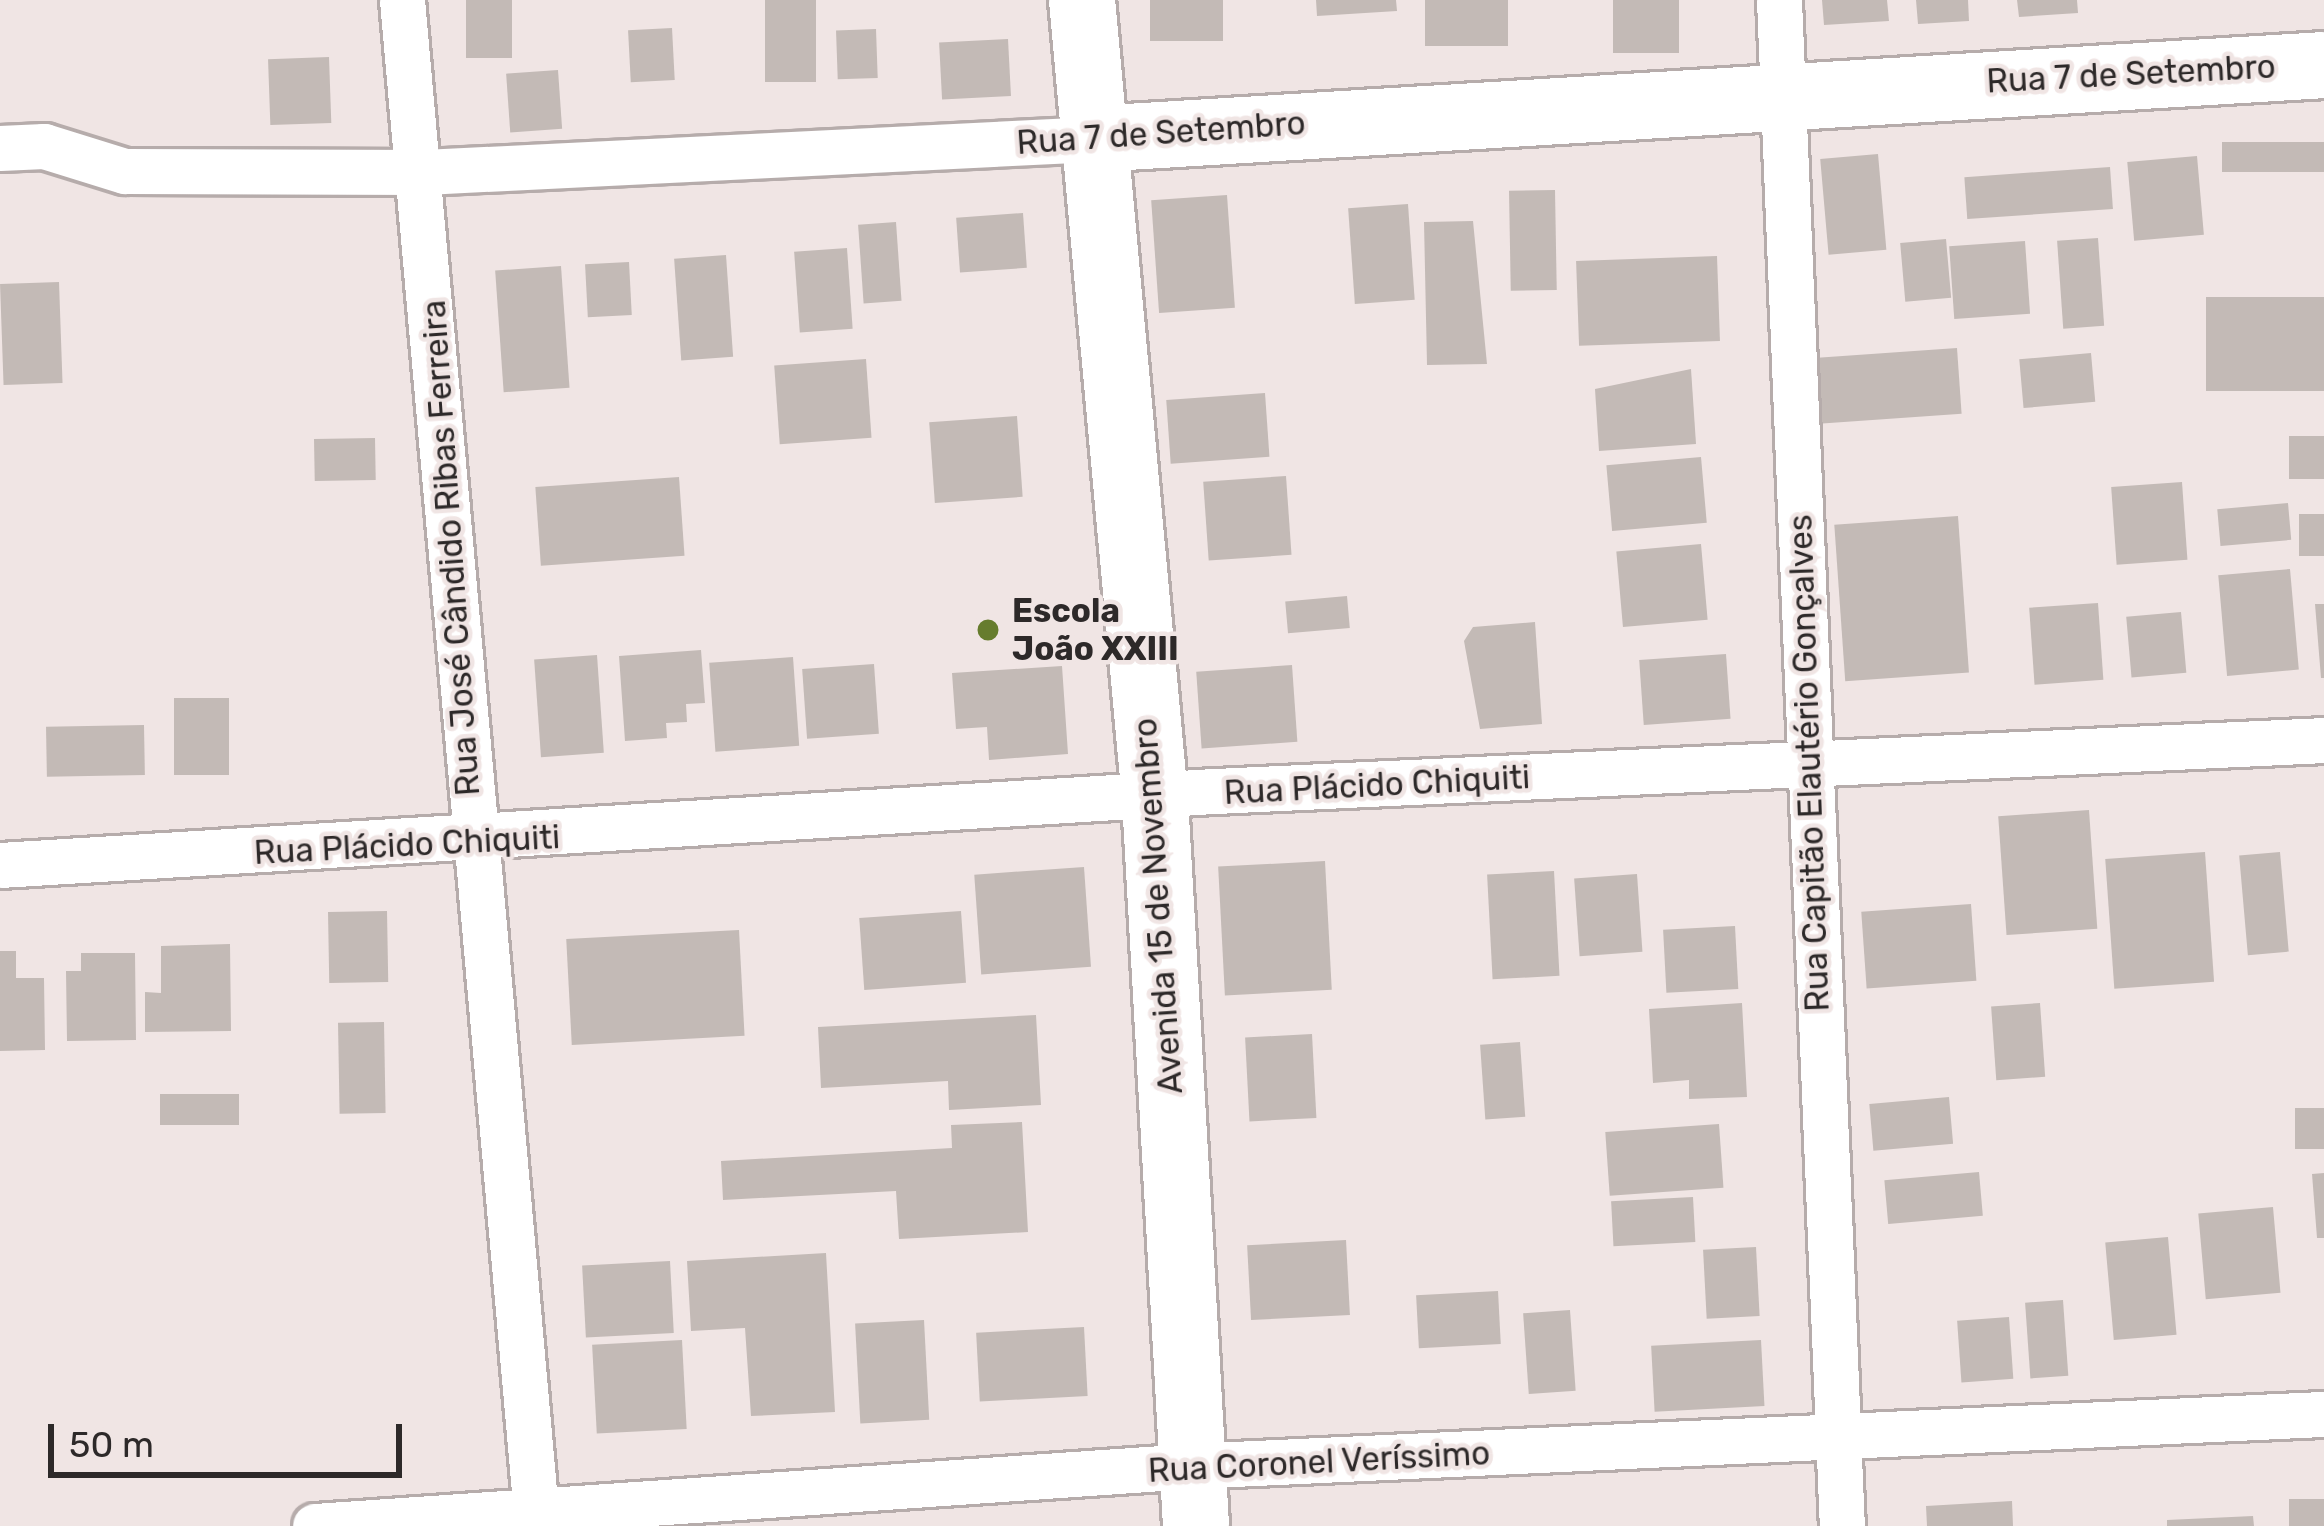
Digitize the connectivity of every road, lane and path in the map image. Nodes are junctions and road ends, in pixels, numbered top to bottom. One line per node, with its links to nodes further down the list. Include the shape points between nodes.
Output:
1 (402, 0): 8 (street, Rua José Cândido Ribas Ferreira)
2 (1082, 0): 6 (main road, Avenida 15 de Novembro)
3 (1779, 0): 5 (street, Rua Capitão Elautério Gonçalves)
4 (2324, 65): 5 (main road, Rua 7 de Setembro)
5 (1783, 90): 6 (main road, Rua 7 de Setembro); 10 (street, Rua Capitão Elautério Gonçalves)
6 (1094, 139): 8 (street, Rua 7 de Setembro); 11 (main road, Avenida 15 de Novembro)
7 (0, 148): 8 (street, Rua 7 de Setembro, via 44,146 124,171)
8 (424, 172): 12 (street, Rua José Cândido Ribas Ferreira)
9 (2324, 740): 10 (street, Rua Plácido Chiquiti)
10 (1809, 766): 11 (street, Rua Plácido Chiquiti); 15 (street, Rua Capitão Elautério Gonçalves)
11 (1155, 799): 12 (street, Rua Plácido Chiquiti); 16 (main road, Avenida 15 de Novembro)
12 (472, 843): 13 (street, Rua Plácido Chiquiti); 17 (street, Rua José Cândido Ribas Ferreira)
13 (0, 865)
14 (2324, 1414): 15 (street, Rua Coronel Veríssimo)
15 (1835, 1440): 16 (street, Rua Coronel Veríssimo); 19 (street, Rua Capitão Elautério Gonçalves)
16 (1193, 1496): 17 (street, Rua Coronel Veríssimo)
17 (537, 1519): 18 (street, Rua Coronel Veríssimo)
18 (314, 1526)
19 (1842, 1526)

